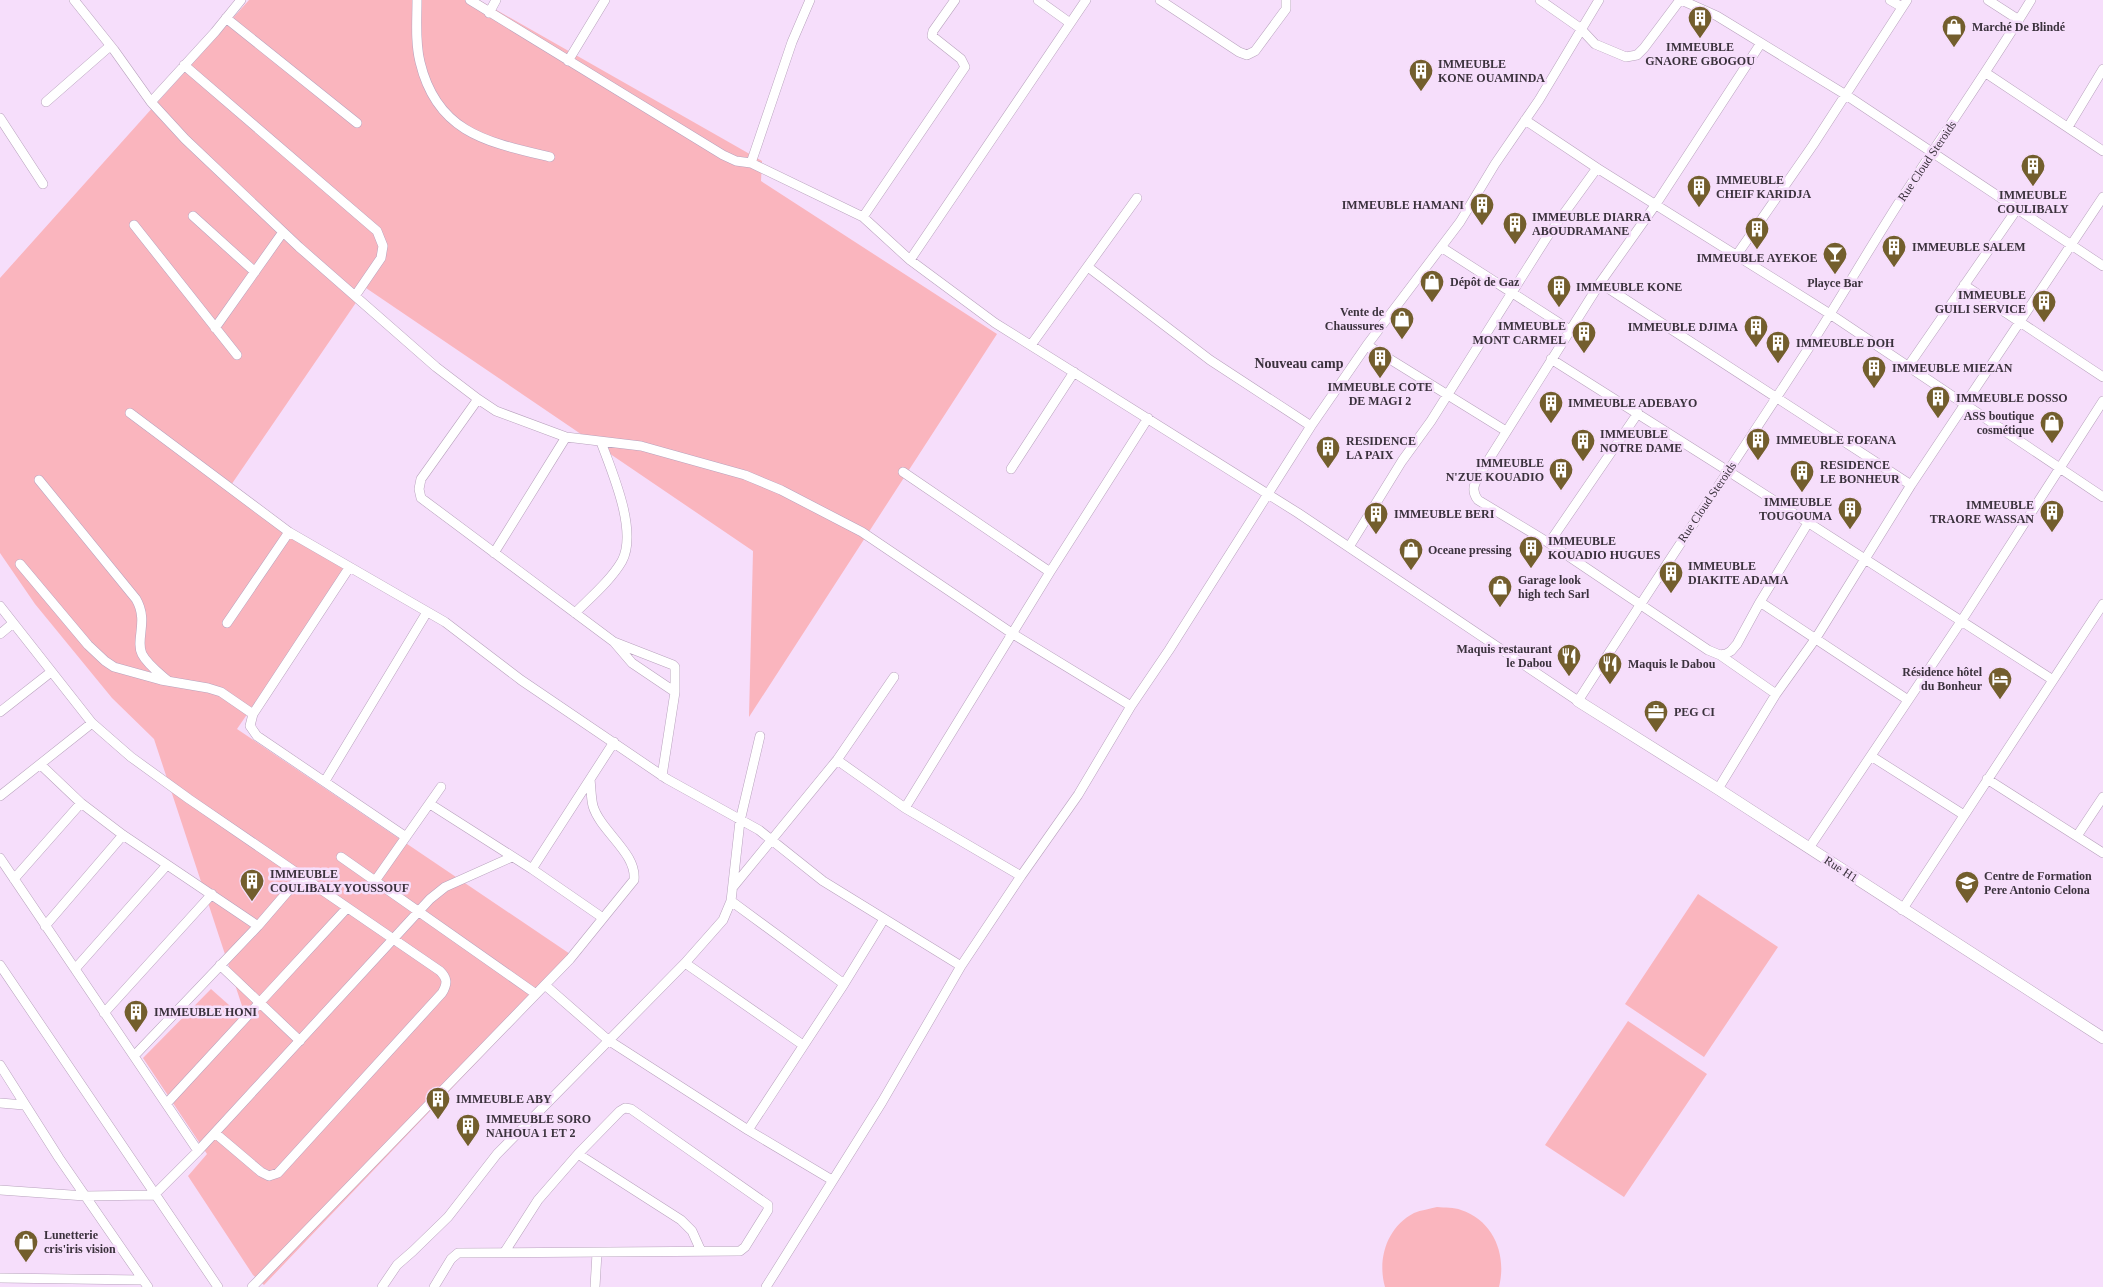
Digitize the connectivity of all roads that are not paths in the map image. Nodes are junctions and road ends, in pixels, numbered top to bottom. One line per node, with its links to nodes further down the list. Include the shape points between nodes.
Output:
1 (88, 0): 19 (street)
2 (241, 0): 22 (street)
3 (417, 0): 41 (street, via 420,62 438,104 450,118 476,137)
4 (470, 0): 21 (street)
5 (496, 0): 21 (street)
6 (604, 0): 28 (street)
7 (810, 0): 42 (street, via 792,42)
8 (955, 0): 50 (street, via 932,36 961,59 965,67)
9 (1038, 0): 24 (street)
10 (1086, 0): 24 (street)
11 (1160, 0): 12 (street, via 1239,52 1247,54 1255,51 1286,9)
12 (1286, 0)
13 (1540, 0): 25 (street)
14 (1599, 0): 25 (street)
15 (1681, 0): 25 (street, via 1644,48 1632,56 1626,57 1596,44); 26 (street, via 1705,9)
16 (1890, 0): 20 (street)
17 (1988, 0): 23 (street)
18 (2032, 0): 23 (street, Rue Cloud Steroids)
19 (76, 3): 27 (street)
20 (1904, 3): 32 (street)
21 (488, 13): 28 (street)
22 (226, 18): 29 (street); 37 (street)
23 (2019, 20): 31 (street, Rue Cloud Steroids)
24 (1070, 23): 56 (street)
25 (1580, 28): 36 (street)
26 (1761, 43): 32 (street); 47 (street)
27 (110, 46): 33 (street); 34 (street)
28 (568, 61): 42 (street, via 723,155)
29 (184, 65): 34 (street); 63 (street, via 377,231 383,246 381,258)
30 (2103, 69): 38 (street)
31 (1986, 73): 38 (street); 40 (street, Rue Cloud Steroids)
32 (1846, 95): 40 (street); 55 (street)
33 (46, 102)
34 (151, 102): 52 (street, via 185,139)
35 (0, 118): 44 (street)
36 (1525, 120): 43 (street); 54 (street)
37 (357, 122)
38 (2068, 127): 39 (street)
39 (2103, 150)
40 (1932, 152): 48 (street); 64 (street, Rue Cloud Steroids)
41 (550, 157)
42 (751, 163): 50 (street)
43 (1597, 168): 47 (street); 62 (street)
44 (43, 184)
45 (2103, 197): 53 (street)
46 (1137, 198): 57 (street)
47 (1656, 204): 55 (street); 60 (street)
48 (2017, 208): 53 (street); 61 (street)
49 (193, 216): 59 (street)
50 (863, 217): 56 (street)
51 (134, 225): 66 (street)
52 (283, 232): 59 (street); 63 (street)
53 (2071, 245): 58 (street); 65 (street)
54 (1441, 246): 62 (street); 68 (street)
55 (1736, 256): 64 (street)
56 (910, 260): 69 (street)
57 (1088, 266): 69 (street); 83 (street, via 1210,360)
58 (2103, 266)
59 (255, 272): 66 (street)
60 (1600, 283): 67 (street); 76 (street)
61 (1964, 285): 65 (street); 72 (street)
62 (1511, 293): 67 (street); 75 (street)
63 (355, 296): 77 (street)
64 (1830, 314): 72 (street); 76 (street, Rue Cloud Steroids)
65 (2021, 323): 74 (street); 79 (street)
66 (215, 328): 70 (street)
67 (1570, 330): 71 (street)
68 (1367, 345): 75 (street); 83 (street)
69 (1031, 346): 73 (street)
70 (237, 355)
71 (1551, 359): 81 (street); 84 (street)
72 (1908, 368): 79 (street)
73 (1074, 372): 82 (street); 88 (street)
74 (2103, 377)
75 (1447, 394): 84 (street); 98 (street)
76 (1775, 398): 89 (street, Rue Cloud Steroids); 92 (street)
77 (478, 400): 85 (street, via 496,411); 99 (street, via 421,479 419,489 421,498 428,505)
78 (2103, 401): 87 (street)
79 (1965, 406): 87 (street); 92 (street)
80 (130, 413): 96 (street)
81 (1638, 413): 89 (street); 97 (street)
82 (1148, 418): 93 (street); 103 (street)
83 (1311, 426): 93 (street)
84 (1506, 430): 97 (street, via 1476,480 1473,494)
85 (566, 437): 86 (street); 99 (street)
86 (601, 442): 109 (street, via 622,507 628,534 626,549 622,561); 114 (street, via 641,446 745,475 781,490 862,532)
87 (2060, 468): 94 (street); 110 (street)
88 (1011, 469)
89 (1728, 471): 95 (street); 105 (street, Rue Cloud Steroids)
90 (903, 472): 103 (street)
91 (39, 480): 120 (street, via 136,600 142,617 141,652)
92 (1911, 486): 100 (street)
93 (1268, 494): 98 (street); 126 (street)
94 (2103, 497)
95 (1808, 523): 100 (street); 104 (street)
96 (289, 532): 102 (street); 111 (street)
97 (1549, 542): 105 (street)
98 (1349, 547): 125 (street)
99 (494, 553): 109 (street)
100 (1866, 559): 110 (street); 115 (street)
101 (20, 564): 120 (street, via 104,661 114,667)
102 (348, 568): 108 (street); 128 (street)
103 (1050, 572): 114 (street)
104 (1760, 602): 115 (street); 117 (street, via 1738,644 1731,652)
105 (1640, 604): 117 (street); 125 (street, Rue Cloud Steroids)
106 (0, 606): 112 (street)
107 (2102, 607): 121 (street)
108 (426, 612): 131 (street, via 445,622 521,680); 138 (street)
109 (576, 613): 116 (street)
110 (1962, 620): 121 (street); 124 (street)
111 (226, 623)
112 (12, 624): 113 (street); 118 (street)
113 (0, 634)
114 (1013, 634): 126 (street); 145 (street)
115 (1816, 638): 123 (street); 124 (street)
116 (614, 642): 122 (street, via 632,663); 122 (street, via 673,665)
117 (1720, 655): 123 (street)
118 (51, 672): 127 (street); 129 (street)
119 (894, 677): 133 (street)
120 (168, 680): 128 (street, via 214,690)
121 (2053, 680): 137 (street)
122 (675, 692): 135 (street)
123 (1776, 694): 140 (street)
124 (1908, 700): 132 (street)
125 (1578, 701): 140 (street, Rue H1)
126 (1131, 706): 160 (street, via 1078,795)
127 (0, 712)
128 (253, 714): 138 (street, via 250,726 257,736)
129 (92, 723): 134 (street); 159 (street, via 188,800)
130 (760, 736): 147 (street)
131 (614, 742): 135 (street); 136 (street)
132 (1871, 756): 146 (street); 152 (street)
133 (837, 760): 145 (street); 151 (street)
134 (41, 765): 141 (street); 143 (street)
135 (662, 776): 147 (street)
136 (590, 779): 158 (street); 169 (street, via 594,807 622,848 635,875)
137 (1987, 779): 146 (street); 150 (street)
138 (325, 781): 149 (street)
139 (441, 787): 144 (street)
140 (1718, 789): 152 (street, Rue H1)
141 (0, 796)
142 (2103, 797): 150 (street)
143 (81, 803): 148 (street); 161 (street)
144 (430, 804): 149 (street); 155 (street)
145 (905, 808): 160 (street)
146 (1964, 815): 167 (street)
147 (740, 821): 151 (street, via 759,830); 163 (street)
148 (123, 835): 157 (street); 171 (street)
149 (406, 836): 162 (street)
150 (2077, 836): 153 (street)
151 (770, 840): 163 (street); 170 (street, via 823,882)
152 (1809, 848): 167 (street, Rue H1)
153 (2103, 853)
154 (341, 857): 162 (street)
155 (512, 857): 158 (street); 168 (street, via 445,887)
156 (0, 858): 161 (street)
157 (168, 865): 164 (street); 178 (street)
158 (532, 869): 169 (street)
159 (301, 876): 166 (street); 172 (street)
160 (1021, 876): 177 (street)
161 (14, 879): 171 (street)
162 (375, 881): 168 (street)
163 (733, 888): 165 (street)
164 (212, 894): 172 (street); 183 (street)
165 (731, 901): 174 (street, via 723,920); 180 (street)
166 (347, 908): 173 (street); 182 (street)
167 (1902, 910): 184 (street, Rue H1)
168 (418, 912): 173 (street); 181 (street)
169 (602, 918): 179 (street, via 570,959)
170 (884, 919): 177 (street); 180 (street)
171 (45, 926): 178 (street)
172 (258, 926): 176 (street)
173 (394, 939): 186 (street); 194 (street, via 440,971 446,977 446,985 278,1173 269,1176 261,1172)
174 (684, 963): 185 (street); 187 (street)
175 (0, 965): 199 (street)
176 (220, 965): 182 (street); 188 (street)
177 (960, 966): 197 (street, via 882,1102)
178 (75, 969): 183 (street)
179 (545, 984): 181 (street); 185 (street)
180 (844, 984): 187 (street)
181 (536, 994): 207 (street)
182 (261, 1003): 186 (street); 190 (street)
183 (104, 1013): 188 (street)
184 (2102, 1036)
185 (608, 1040): 193 (street); 208 (street, via 497,1154 448,1216 397,1265)
186 (300, 1041): 194 (street)
187 (803, 1045): 193 (street)
188 (134, 1056): 190 (street)
189 (0, 1065): 192 (street)
190 (167, 1103): 195 (street)
191 (0, 1104): 192 (street)
192 (24, 1105): 200 (street)
193 (748, 1130): 197 (street)
194 (215, 1133): 195 (street)
195 (198, 1151): 199 (street)
196 (578, 1154): 201 (street, via 681,1220 692,1232); 201 (street, via 620,1111 631,1109 768,1205 768,1210 740,1251); 202 (street, via 538,1200)
197 (832, 1180): 211 (street)
198 (0, 1190): 200 (street)
199 (154, 1195): 200 (street); 206 (street)
200 (85, 1196): 205 (street)
201 (701, 1251): 203 (street)
202 (504, 1253): 203 (street); 209 (street, via 458,1253)
203 (597, 1253): 210 (street)
204 (0, 1278): 205 (street)
205 (145, 1283)
206 (218, 1287)
207 (252, 1287)
208 (382, 1287)
209 (434, 1287)
210 (595, 1287)
211 (766, 1287)

